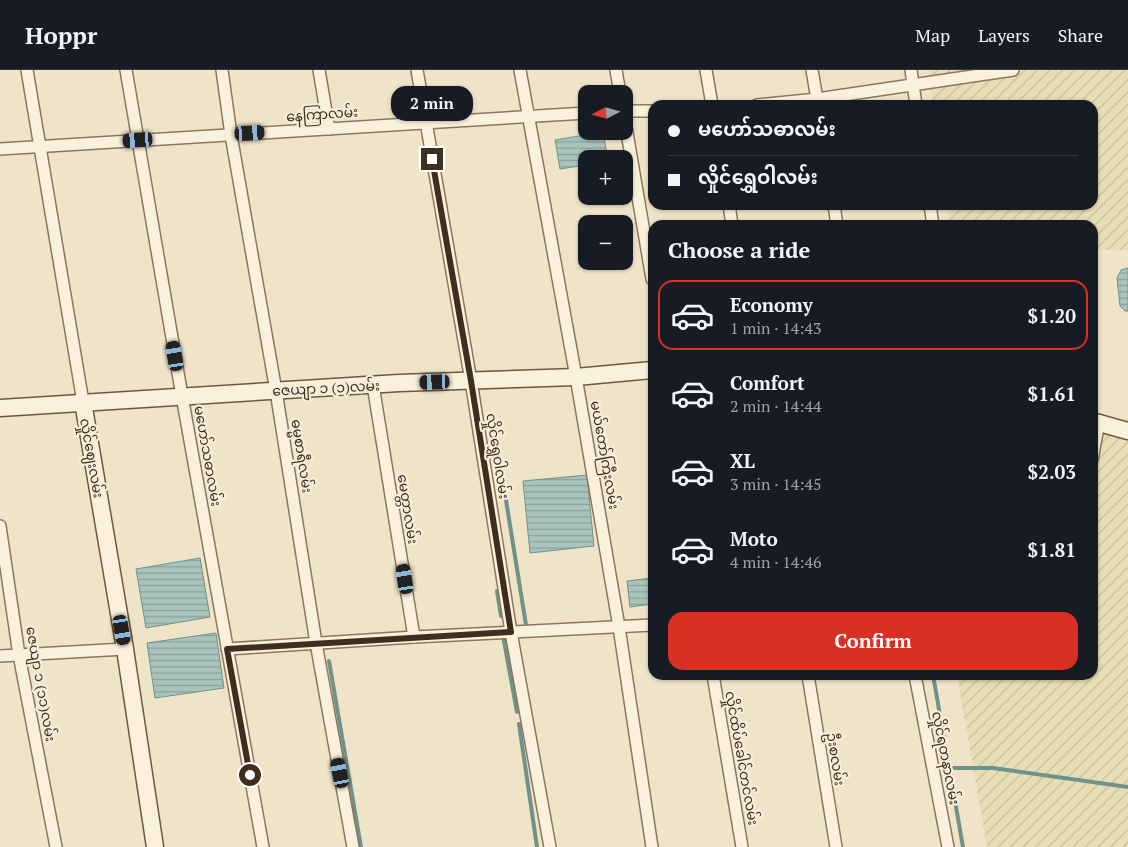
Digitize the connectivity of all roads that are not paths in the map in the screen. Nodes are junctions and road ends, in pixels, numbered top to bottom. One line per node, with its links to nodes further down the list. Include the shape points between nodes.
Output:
1 (27, 70): 27 (street, လှိုင်ဈေးလမ်း)
2 (126, 70): 25 (street, မဟော်သဓာလမ်း)
3 (222, 70): 24 (street, ဓမ္မစာရီလမ်း)
4 (319, 70): 23 (street)
5 (417, 70): 22 (street, လှိုင်ရွှေဝါလမ်း)
6 (520, 70): 21 (street, မယ်တော်ကြီးလမ်း)
7 (616, 70): 12 (street)
8 (706, 70): 14 (street)
9 (812, 70): 15 (street)
10 (911, 70): 13 (street)
11 (1013, 70): 13 (street)
12 (618, 85)
13 (914, 85): 16 (street); 17 (street)
14 (711, 100)
15 (817, 100)
16 (828, 100)
17 (916, 100)
18 (648, 110): 19 (street)
19 (633, 111)
20 (578, 113): 21 (street, နေကြာလမ်း)
21 (528, 116): 22 (street, နေကြာလမ်း); 31 (street, မယ်တော်ကြီးလမ်း)
22 (425, 122): 23 (street, နေကြာလမ်း); 32 (street, လှိုင်ရွှေဝါလမ်း)
23 (329, 129): 24 (street, နေကြာလမ်း)
24 (231, 135): 25 (street, နေကြာလမ်း); 34 (street, ဓမ္မစာရီလမ်း)
25 (138, 140): 27 (street, နေကြာလမ်း); 35 (street, မဟော်သဓာလမ်း)
26 (628, 140): 29 (street)
27 (40, 146): 28 (street, နေကြာလမ်း); 36 (street, လှိုင်ဈေးလမ်း)
28 (0, 149)
29 (648, 256)
30 (648, 370): 31 (street, ဇေယျာ ၁ (၁)လမ်း)
31 (576, 377): 32 (street, ဇေယျာ ၁ (၁)လမ်း); 42 (street, မယ်တော်ကြီးလမ်း)
32 (471, 381): 33 (street, ဇေယျာ ၁ (၁)လမ်း); 43 (street, လှိုင်ရွှေဝါလမ်း)
33 (373, 385): 34 (street, ဇေယျာ ၁ (၁)လမ်း); 44 (street, မေတ္တာလမ်း)
34 (276, 391): 35 (street, ဇေယျာ ၁ (၁)လမ်း); 45 (street, ဓမ္မစာရီလမ်း)
35 (182, 396): 36 (street, ဇေယျာ ၁ (၁)လမ်း); 47 (street, မဟော်သဓာလမ်း)
36 (83, 402): 37 (street, ဇေယျာ ၁ (၁)လမ်း); 46 (street, လှိုင်ဈေးလမ်း)
37 (0, 408)
38 (1098, 423): 39 (street)
39 (1128, 431)
40 (0, 526): 48 (street, ဇေယျာ ၁ (၁၁)လမ်း)
41 (648, 625): 42 (street)
42 (619, 627): 43 (street); 58 (street, မယ်တော်ကြီးလမ်း)
43 (511, 632): 44 (street); 57 (street, လှိုင်ရွှေဝါလမ်း)
44 (414, 637): 45 (street)
45 (316, 643): 47 (street); 56 (street, ဓမ္မစာရီလမ်း)
46 (126, 648): 48 (street); 54 (street, လှိုင်ဈေးလမ်း)
47 (227, 649): 55 (street, မဟော်သဓာလမ်း)
48 (19, 655): 49 (street); 53 (street, ဇေယျာ ၁ (၁၁)လမ်း)
49 (0, 656)
50 (714, 680): 59 (street, လှိုင်ထိပ်ခေါင်တင်လမ်း)
51 (809, 680): 60 (street, ဦးစလမ်း)
52 (916, 680): 61 (street, လှိုင်ရတနာလမ်း)
53 (56, 847)
54 (155, 847)
55 (263, 847)
56 (353, 847)
57 (550, 847)
58 (652, 847)
59 (742, 847)
60 (836, 847)
61 (948, 847)

